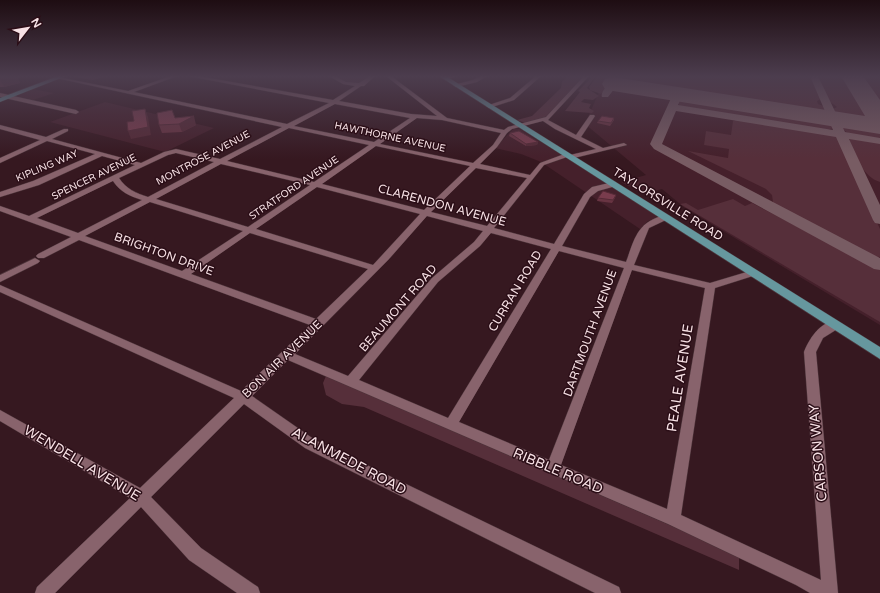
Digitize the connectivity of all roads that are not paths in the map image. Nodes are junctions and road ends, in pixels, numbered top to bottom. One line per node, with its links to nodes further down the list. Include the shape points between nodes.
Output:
1 (41, 104): 11 (street)
2 (180, 104): 18 (street, HAWTHORNE AVENUE)
3 (331, 104): 18 (street, MONTROSE AVENUE)
4 (343, 104): 13 (street)
5 (423, 104): 10 (street)
6 (486, 104): 9 (main road, TAYLORSVILLE ROAD)
7 (497, 104): 9 (street)
8 (561, 104): 16 (street)
9 (489, 106): 19 (main road, TAYLORSVILLE ROAD)
10 (432, 111): 14 (street); 15 (street)
11 (76, 112)
12 (592, 116): 22 (street)
13 (415, 117): 14 (street); 24 (street, STRATFORD AVENUE)
14 (427, 117): 15 (street)
15 (443, 118): 21 (street)
16 (545, 120): 19 (street); 22 (street)
17 (0, 126): 23 (street)
18 (288, 126): 24 (street, HAWTHORNE AVENUE); 32 (street, MONTROSE AVENUE)
19 (521, 126): 21 (street); 29 (main road, TAYLORSVILLE ROAD)
20 (66, 130): 23 (street)
21 (505, 132): 34 (street, BON AIR AVENUE, via 501,140)
22 (578, 137): 26 (street)
23 (45, 139): 28 (street); 31 (street)
24 (375, 145): 34 (street, HAWTHORNE AVENUE); 38 (street, STRATFORD AVENUE)
25 (624, 145): 26 (street, BEAUMONT ROAD)
26 (602, 150): 29 (street, BEAUMONT ROAD)
27 (168, 152): 32 (street, CLARENDON AVENUE, via 185,152); 33 (street, SPENCER AVENUE)
28 (100, 154): 30 (street); 39 (street, KIPLING WAY, via 36,183)
29 (569, 156): 36 (street, BEAUMONT ROAD, via 544,163); 37 (main road, TAYLORSVILLE ROAD)
30 (122, 160): 33 (street); 35 (street, via 124,167)
31 (0, 161)
32 (221, 161): 38 (street, CLARENDON AVENUE); 40 (street, MONTROSE AVENUE)
33 (142, 165): 35 (street, SPENCER AVENUE)
34 (475, 166): 36 (street, HAWTHORNE AVENUE); 42 (street, BON AIR AVENUE)
35 (119, 176): 40 (street, via 120,186 125,191); 44 (street, SPENCER AVENUE)
36 (531, 177): 46 (street, BEAUMONT ROAD)
37 (613, 184): 43 (main road, TAYLORSVILLE ROAD); 48 (street, CURRAN ROAD, via 590,192)
38 (315, 185): 42 (street, CLARENDON AVENUE); 45 (street, STRATFORD AVENUE)
39 (0, 195)
40 (148, 200): 45 (street); 47 (street, MONTROSE AVENUE)
41 (0, 208): 44 (street, BRIGHTON DRIVE)
42 (426, 213): 46 (street, CLARENDON AVENUE); 50 (street, BON AIR AVENUE)
43 (665, 217): 49 (street, DARTMOUTH AVENUE, via 646,226); 51 (main road, TAYLORSVILLE ROAD)
44 (29, 219): 47 (street, BRIGHTON DRIVE)
45 (249, 230): 50 (street); 52 (street, STRATFORD AVENUE)
46 (489, 230): 48 (street, CLARENDON AVENUE); 60 (street, BEAUMONT ROAD, via 469,252 435,280)
47 (78, 236): 52 (street, BRIGHTON DRIVE); 53 (street, MONTROSE AVENUE)
48 (556, 248): 49 (street, CLARENDON AVENUE); 63 (street, CURRAN ROAD)
49 (628, 266): 54 (street, CLARENDON AVENUE); 64 (street, DARTMOUTH AVENUE)
50 (374, 268): 56 (street, BON AIR AVENUE)
51 (753, 273): 54 (street); 57 (main road, TAYLORSVILLE ROAD)
52 (183, 275): 56 (street, BRIGHTON DRIVE)
53 (0, 279)
54 (710, 286): 66 (street, PEALE AVENUE)
55 (0, 288): 61 (street, ALANMEDE ROAD)
56 (318, 324): 59 (street, BON AIR AVENUE)
57 (835, 325): 58 (main road, TAYLORSVILLE ROAD); 71 (street, CARSON WAY, via 817,337 810,352)
58 (880, 354)
59 (287, 355): 60 (street, RIBBLE ROAD); 61 (street, BON AIR AVENUE)
60 (351, 381): 63 (street, RIBBLE ROAD)
61 (243, 397): 65 (street, BON AIR AVENUE); 69 (street, ALANMEDE ROAD, via 310,444)
62 (0, 415): 65 (street, WENDELL AVENUE)
63 (451, 425): 64 (street, RIBBLE ROAD)
64 (553, 469): 66 (street, RIBBLE ROAD)
65 (140, 497): 67 (street, BON AIR AVENUE); 68 (street, WENDELL AVENUE, via 195,554)
66 (673, 519): 70 (street, RIBBLE ROAD, via 802,579)
67 (43, 593)
68 (252, 593)
69 (613, 593)
70 (826, 593)
71 (830, 593)

